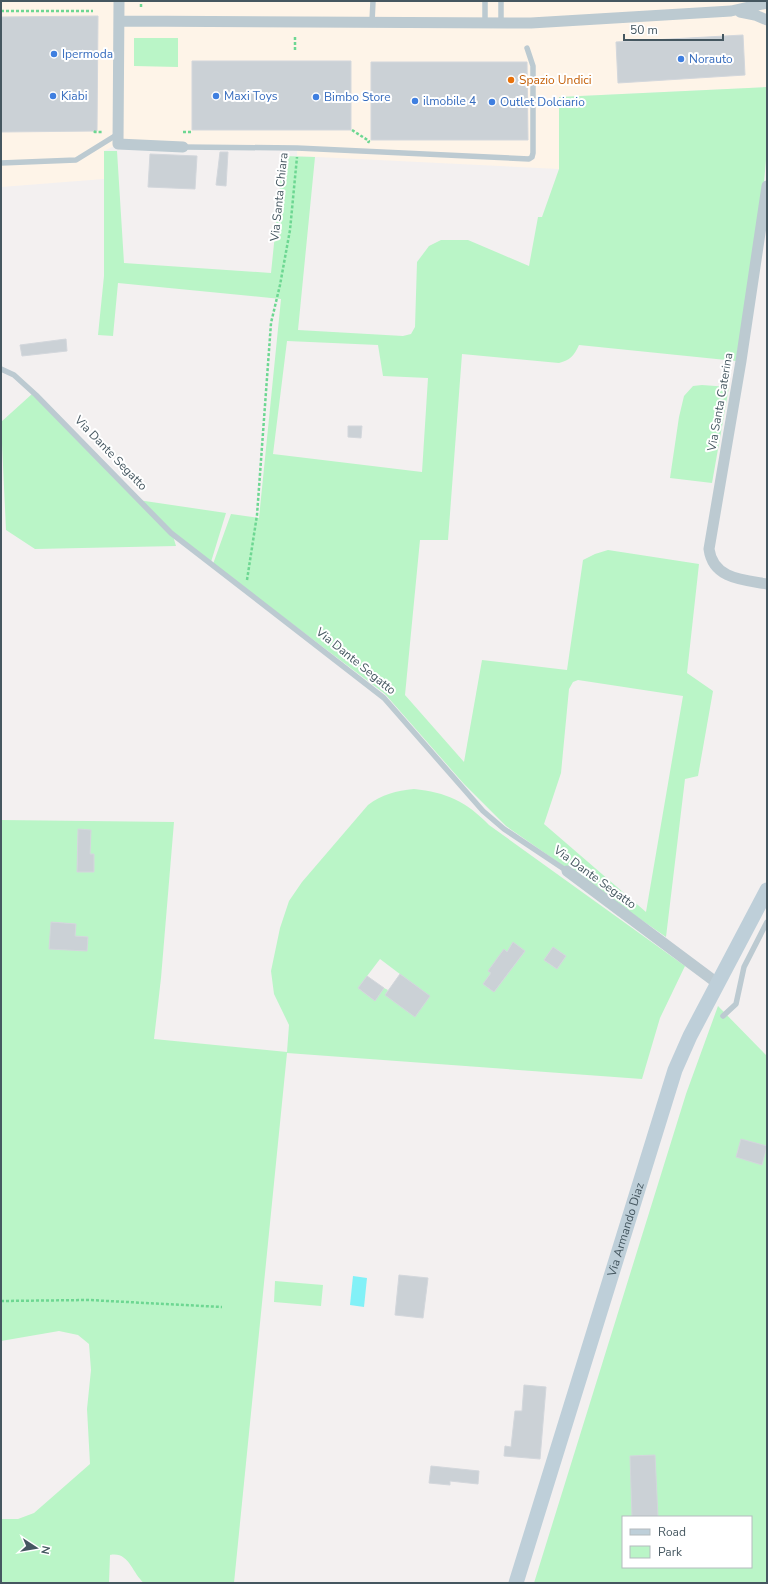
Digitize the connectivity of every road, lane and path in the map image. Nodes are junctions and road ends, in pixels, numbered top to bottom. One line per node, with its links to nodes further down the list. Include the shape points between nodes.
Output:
1 (119, 1): 12 (street)
2 (141, 1): 7 (path)
3 (373, 1): 13 (lane)
4 (485, 1): 14 (lane)
5 (501, 1): 15 (lane)
6 (767, 3): 10 (street)
7 (141, 7)
8 (1, 11): 9 (path)
9 (93, 11)
10 (732, 11): 11 (street, via 756,15); 15 (street, via 562,22)
11 (767, 20)
12 (119, 21): 13 (street); 24 (street)
13 (372, 22): 14 (street)
14 (485, 22): 15 (street)
15 (501, 22)
16 (295, 36): 18 (path)
17 (527, 48): 27 (lane, via 533,66 533,153 530,158)
18 (295, 50)
19 (352, 130): 25 (path)
20 (94, 131): 21 (path)
21 (103, 132)
22 (183, 132): 23 (path)
23 (191, 132)
24 (118, 134): 26 (street, Via Santa Chiara, via 118,144); 28 (lane, via 76,160)
25 (368, 141)
26 (183, 147): 27 (lane, Via Santa Chiara)
27 (297, 148): 31 (path, Via Santa Chiara, via 290,230 271,323 257,515)
28 (1, 163)
29 (767, 186): 32 (street, Via Santa Caterina, via 709,549 713,562 725,575 738,580)
30 (1, 369): 33 (lane, Via Dante Segatto, via 14,375 36,395 171,533 384,698 483,811 504,829)
31 (248, 569)
32 (767, 584)
33 (567, 871): 36 (street, Via Dante Segatto)
34 (767, 890): 36 (street, Via Armando Diaz)
35 (767, 922): 37 (lane, via 744,968 736,1004)
36 (717, 983): 40 (street, Via Armando Diaz, via 675,1070)
37 (723, 1016)
38 (1, 1301): 39 (path, via 89,1300)
39 (222, 1307)
40 (516, 1583)

